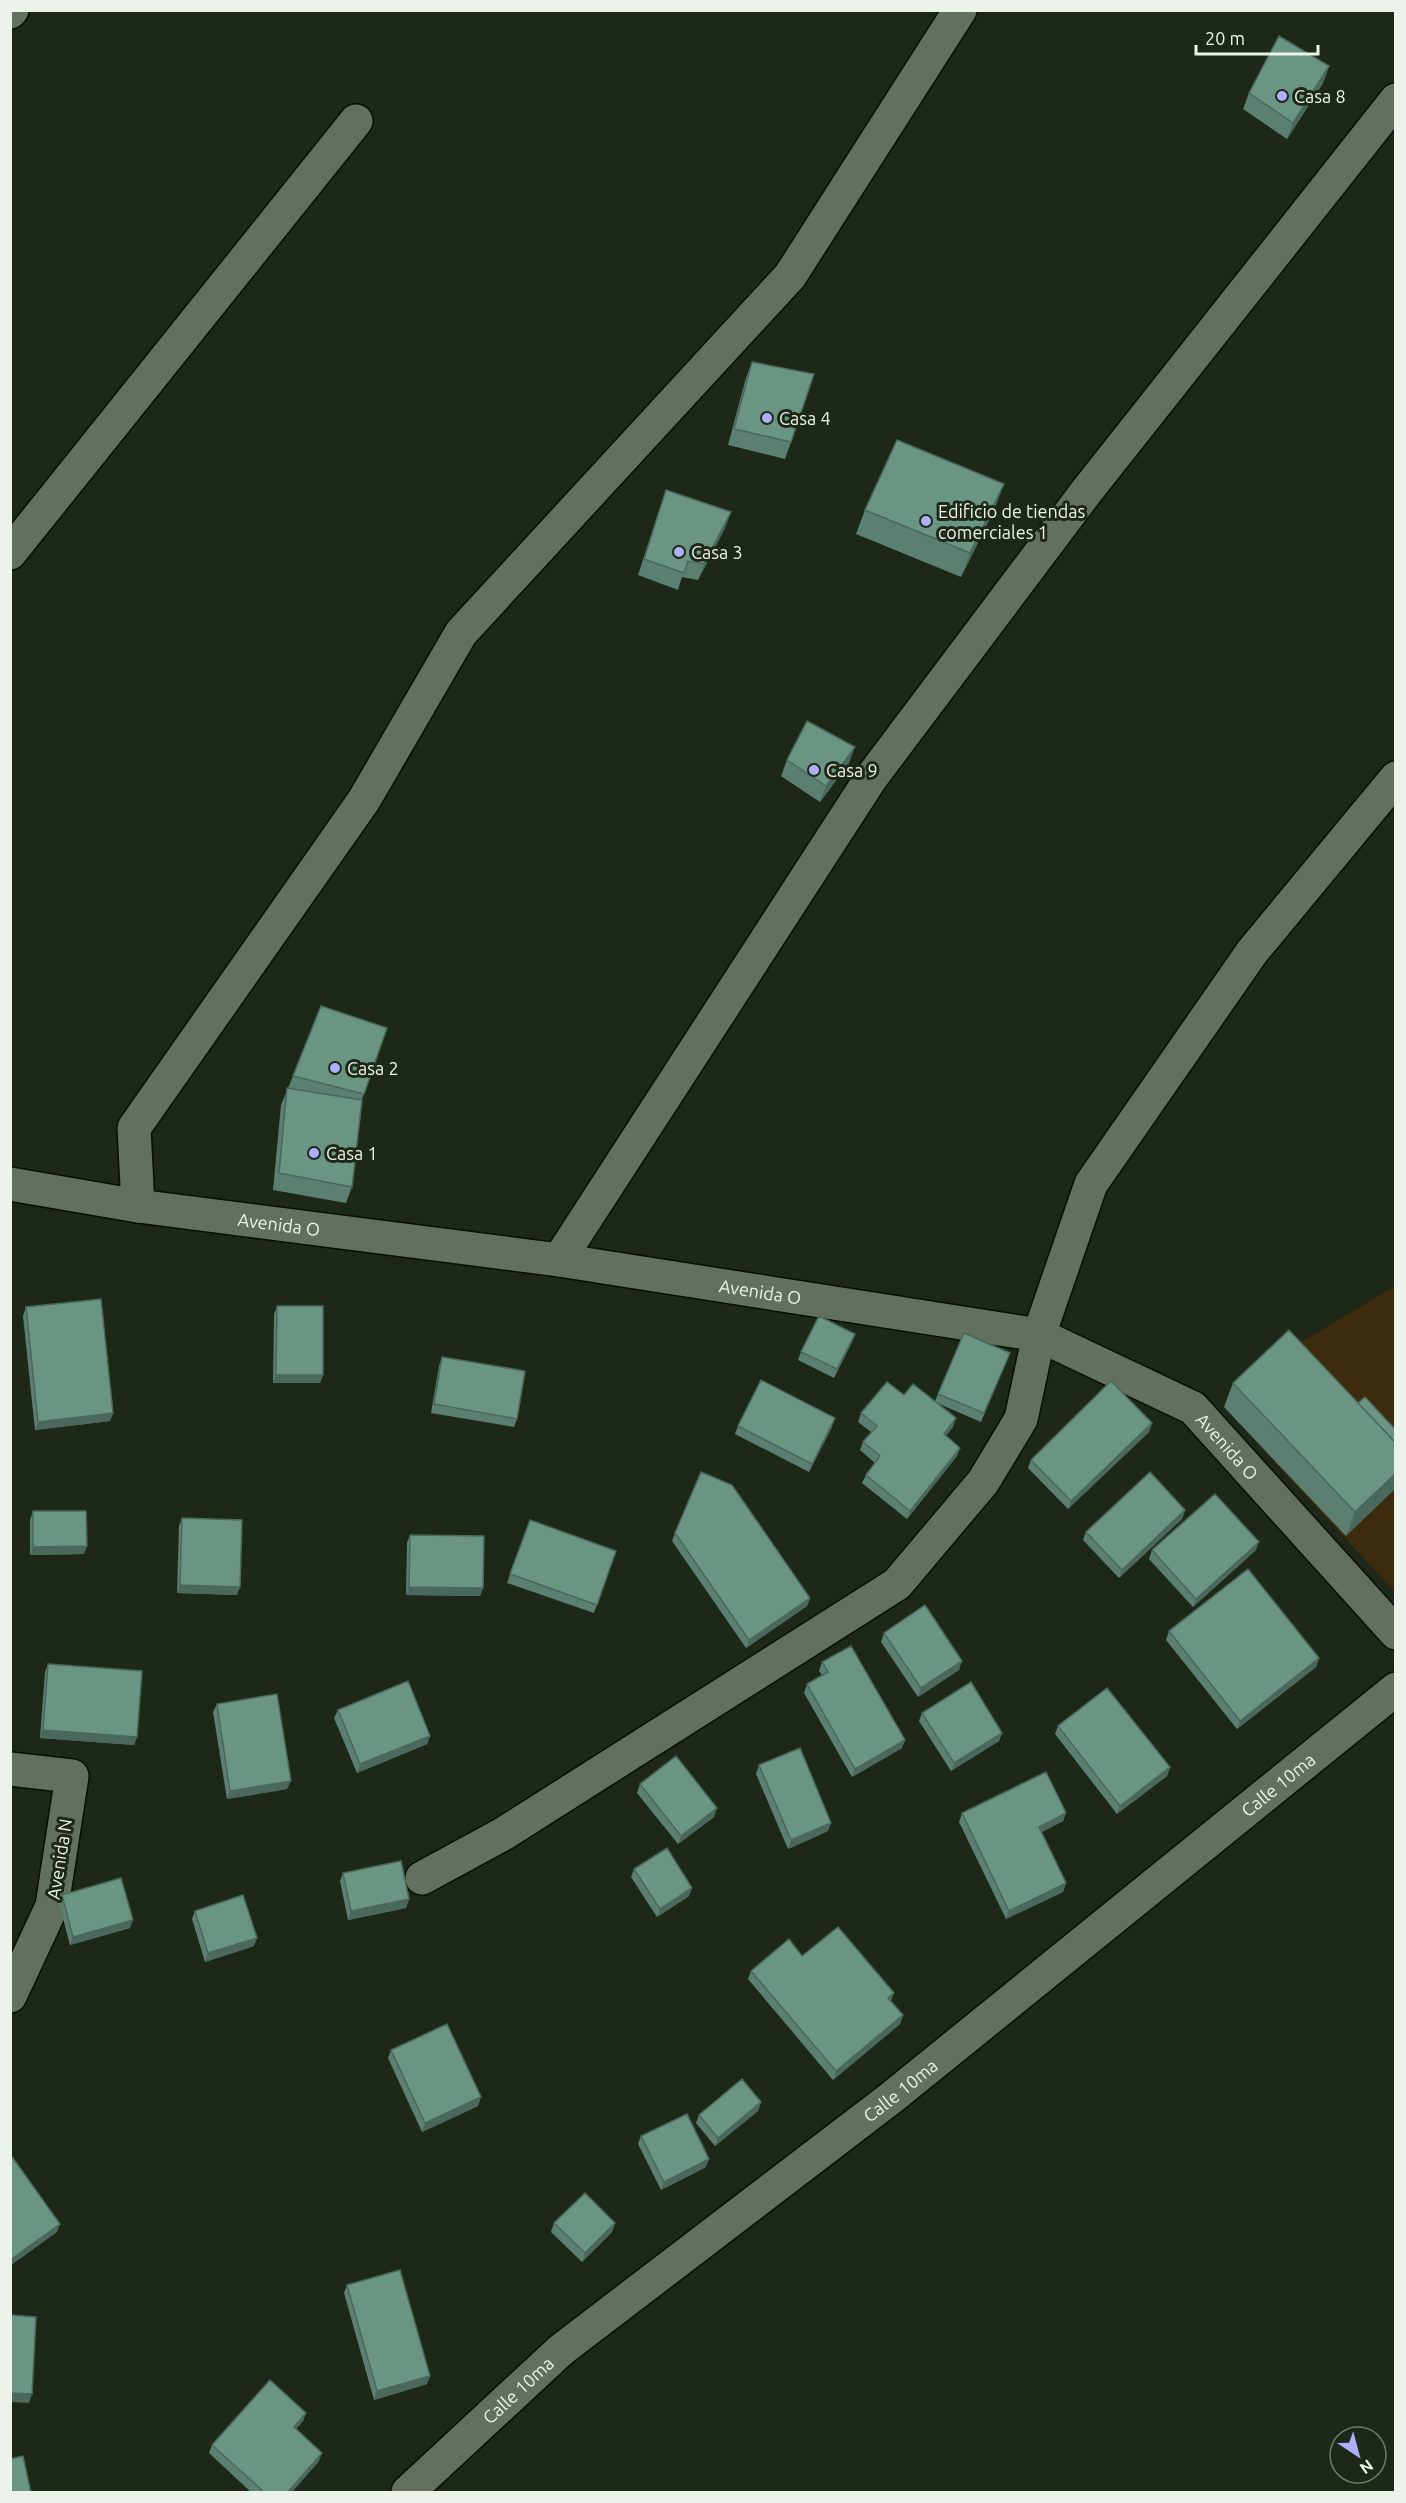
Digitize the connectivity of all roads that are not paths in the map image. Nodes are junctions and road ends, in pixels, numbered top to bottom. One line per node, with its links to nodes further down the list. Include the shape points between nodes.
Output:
1 (960, 10): 7 (street, via 790,276 461,633 364,800 134,1128)
2 (1389, 120): 8 (street, via 1086,492 871,778)
3 (356, 121): 4 (street)
4 (10, 553)
5 (1395, 778): 9 (street, via 1252,952 1091,1184)
6 (10, 1184): 7 (street, Avenida O)
7 (138, 1206): 8 (street, Avenida O)
8 (559, 1260): 9 (street, Avenida O)
9 (1039, 1335): 10 (street, Avenida O, via 1194,1408); 13 (street, via 1021,1419 983,1482 897,1584 503,1834)
10 (1395, 1633)
11 (1395, 1689): 15 (street, Calle 10ma, via 891,2098 561,2350)
12 (10, 1769): 14 (street, Avenida N, via 72,1776 52,1906)
13 (422, 1878)
14 (10, 1996)
15 (408, 2493)

